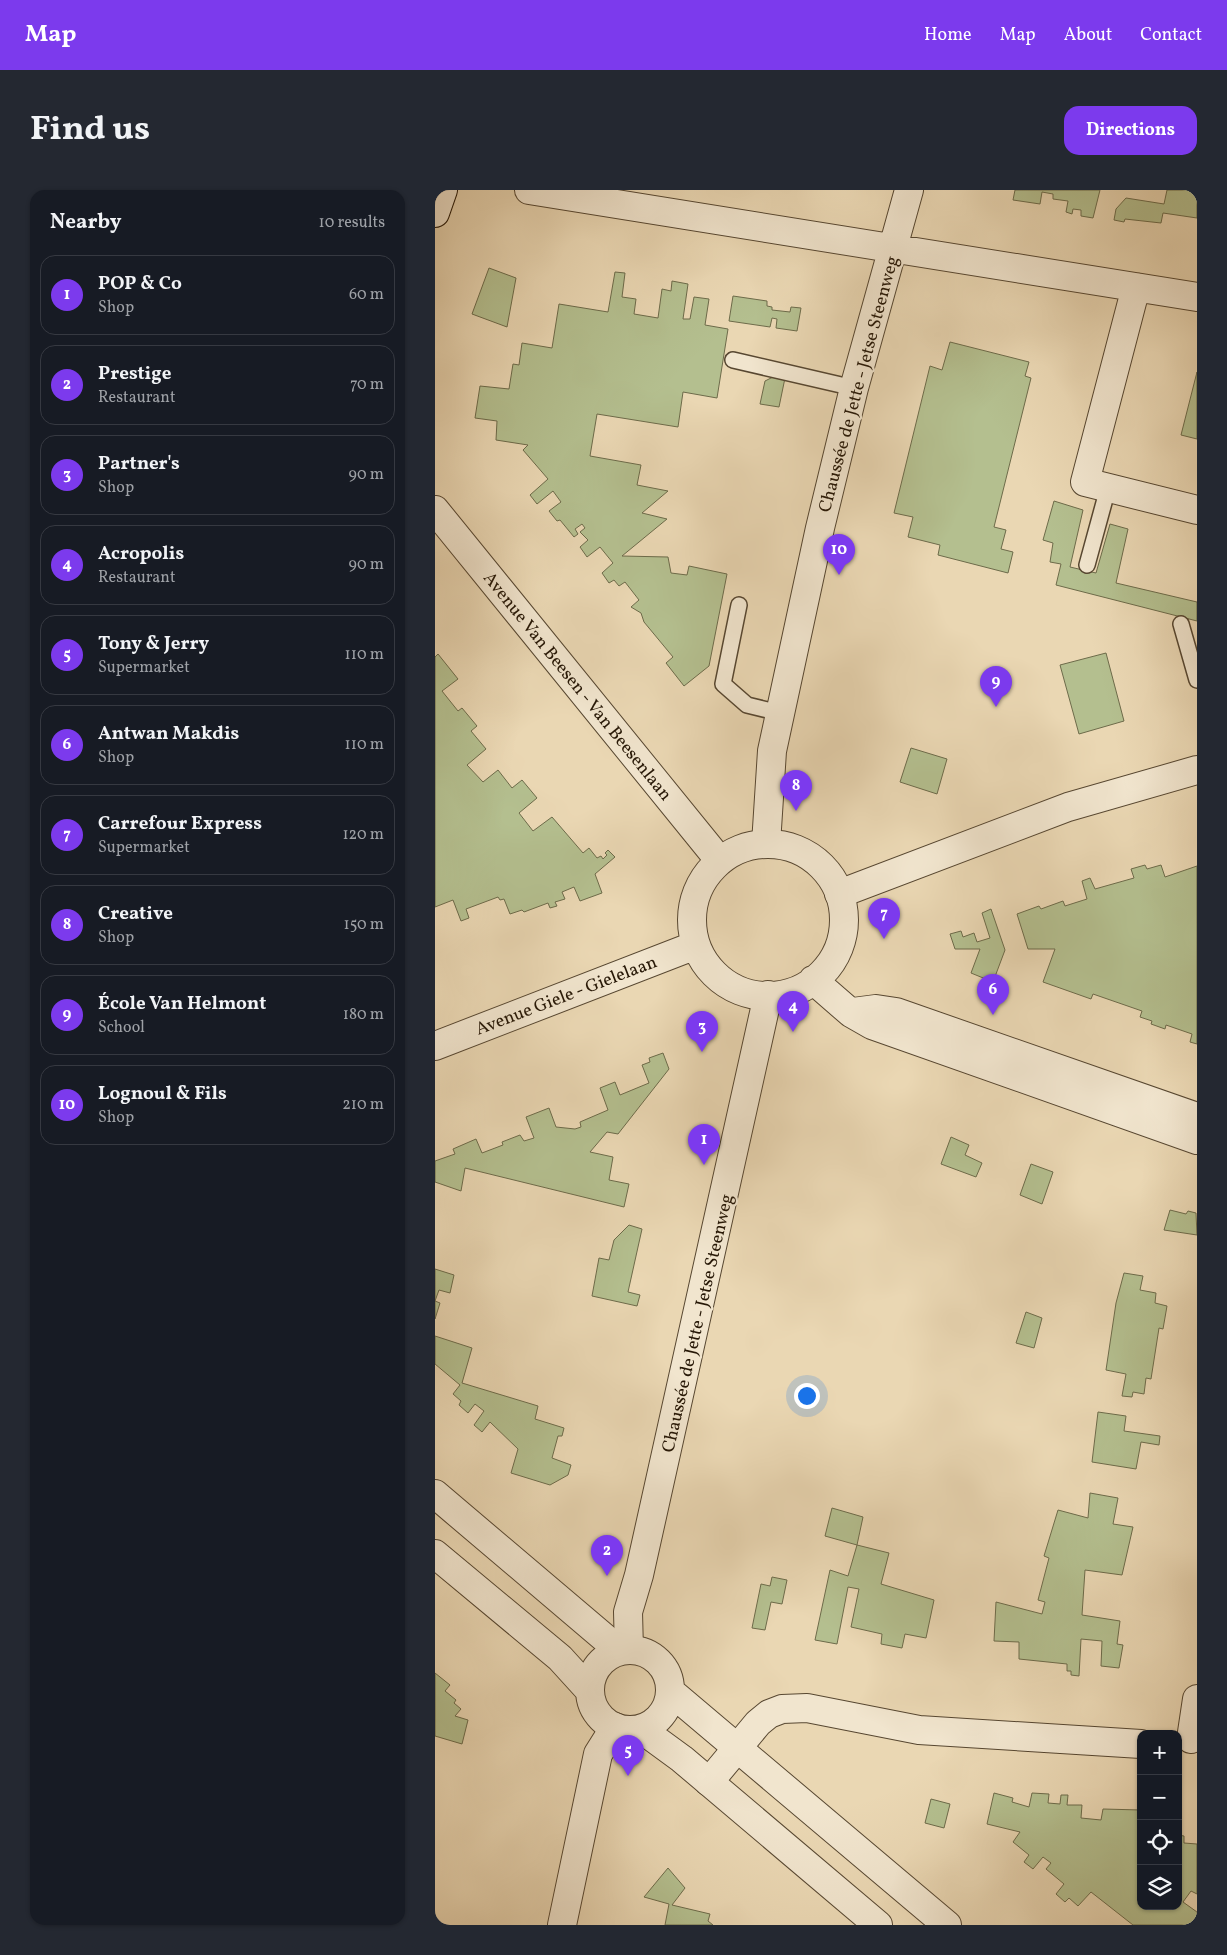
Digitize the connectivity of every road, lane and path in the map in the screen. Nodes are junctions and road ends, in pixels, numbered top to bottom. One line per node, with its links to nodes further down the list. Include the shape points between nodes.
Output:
1 (443, 190): 4 (street)
2 (529, 190): 5 (street)
3 (909, 190): 5 (street, Chaussée de Jette - Jetse Steenweg)
4 (435, 212)
5 (893, 249): 6 (street); 9 (street, Chaussée de Jette - Jetse Steenweg)
6 (1136, 287): 7 (street); 10 (street, via 1085,482)
7 (1197, 297)
8 (733, 360): 9 (lane)
9 (855, 388): 17 (street, Chaussée de Jette - Jetse Steenweg, via 820,528)
10 (1108, 488): 12 (street); 13 (lane)
11 (435, 510): 20 (street, Avenue Van Beesen - Van Beesenlaan)
12 (1197, 510)
13 (1087, 565)
14 (739, 605): 17 (lane, via 723,684 747,706)
15 (1181, 624): 16 (lane)
16 (1197, 680)
17 (781, 712): 19 (street, Chaussée de Jette - Jetse Steenweg, via 772,751)
18 (1197, 770): 21 (street, via 1068,807)
19 (766, 844): 20 (street, via 740,849); 21 (street, via 787,847 807,855 821,865)
20 (720, 861): 22 (street, via 709,872 696,895 692,920)
21 (839, 894): 23 (street, via 843,918 841,941 830,963)
22 (696, 945): 24 (street, via 708,967 727,984 754,994); 26 (street, Avenue Giele - Gielelaan)
23 (813, 980): 24 (street, via 792,991); 25 (street)
24 (768, 995): 31 (street, Chaussée de Jette - Jetse Steenweg, via 714,1246 628,1612)
25 (851, 1012): 27 (street, via 876,1009 896,1012); 28 (street, via 872,1025)
26 (435, 1046)
27 (1197, 1117)
28 (1197, 1140)
29 (435, 1494): 31 (street)
30 (435, 1554): 32 (street, via 560,1658)
31 (625, 1650): 32 (street, via 608,1656 598,1666); 33 (street, via 642,1652 654,1658 669,1679)
32 (590, 1691): 35 (street, via 597,1713)
33 (671, 1692): 36 (street, via 666,1708 656,1722); 39 (street)
34 (1197, 1699): 37 (street)
35 (615, 1727): 36 (street, via 628,1731); 41 (street, via 598,1754)
36 (641, 1729): 40 (street)
37 (1189, 1740)
38 (1137, 1744): 39 (street, via 919,1730 807,1708 782,1709 769,1714)
39 (736, 1748): 40 (street); 43 (street)
40 (709, 1782): 42 (street)
41 (562, 1925)
42 (878, 1925)
43 (947, 1925)

